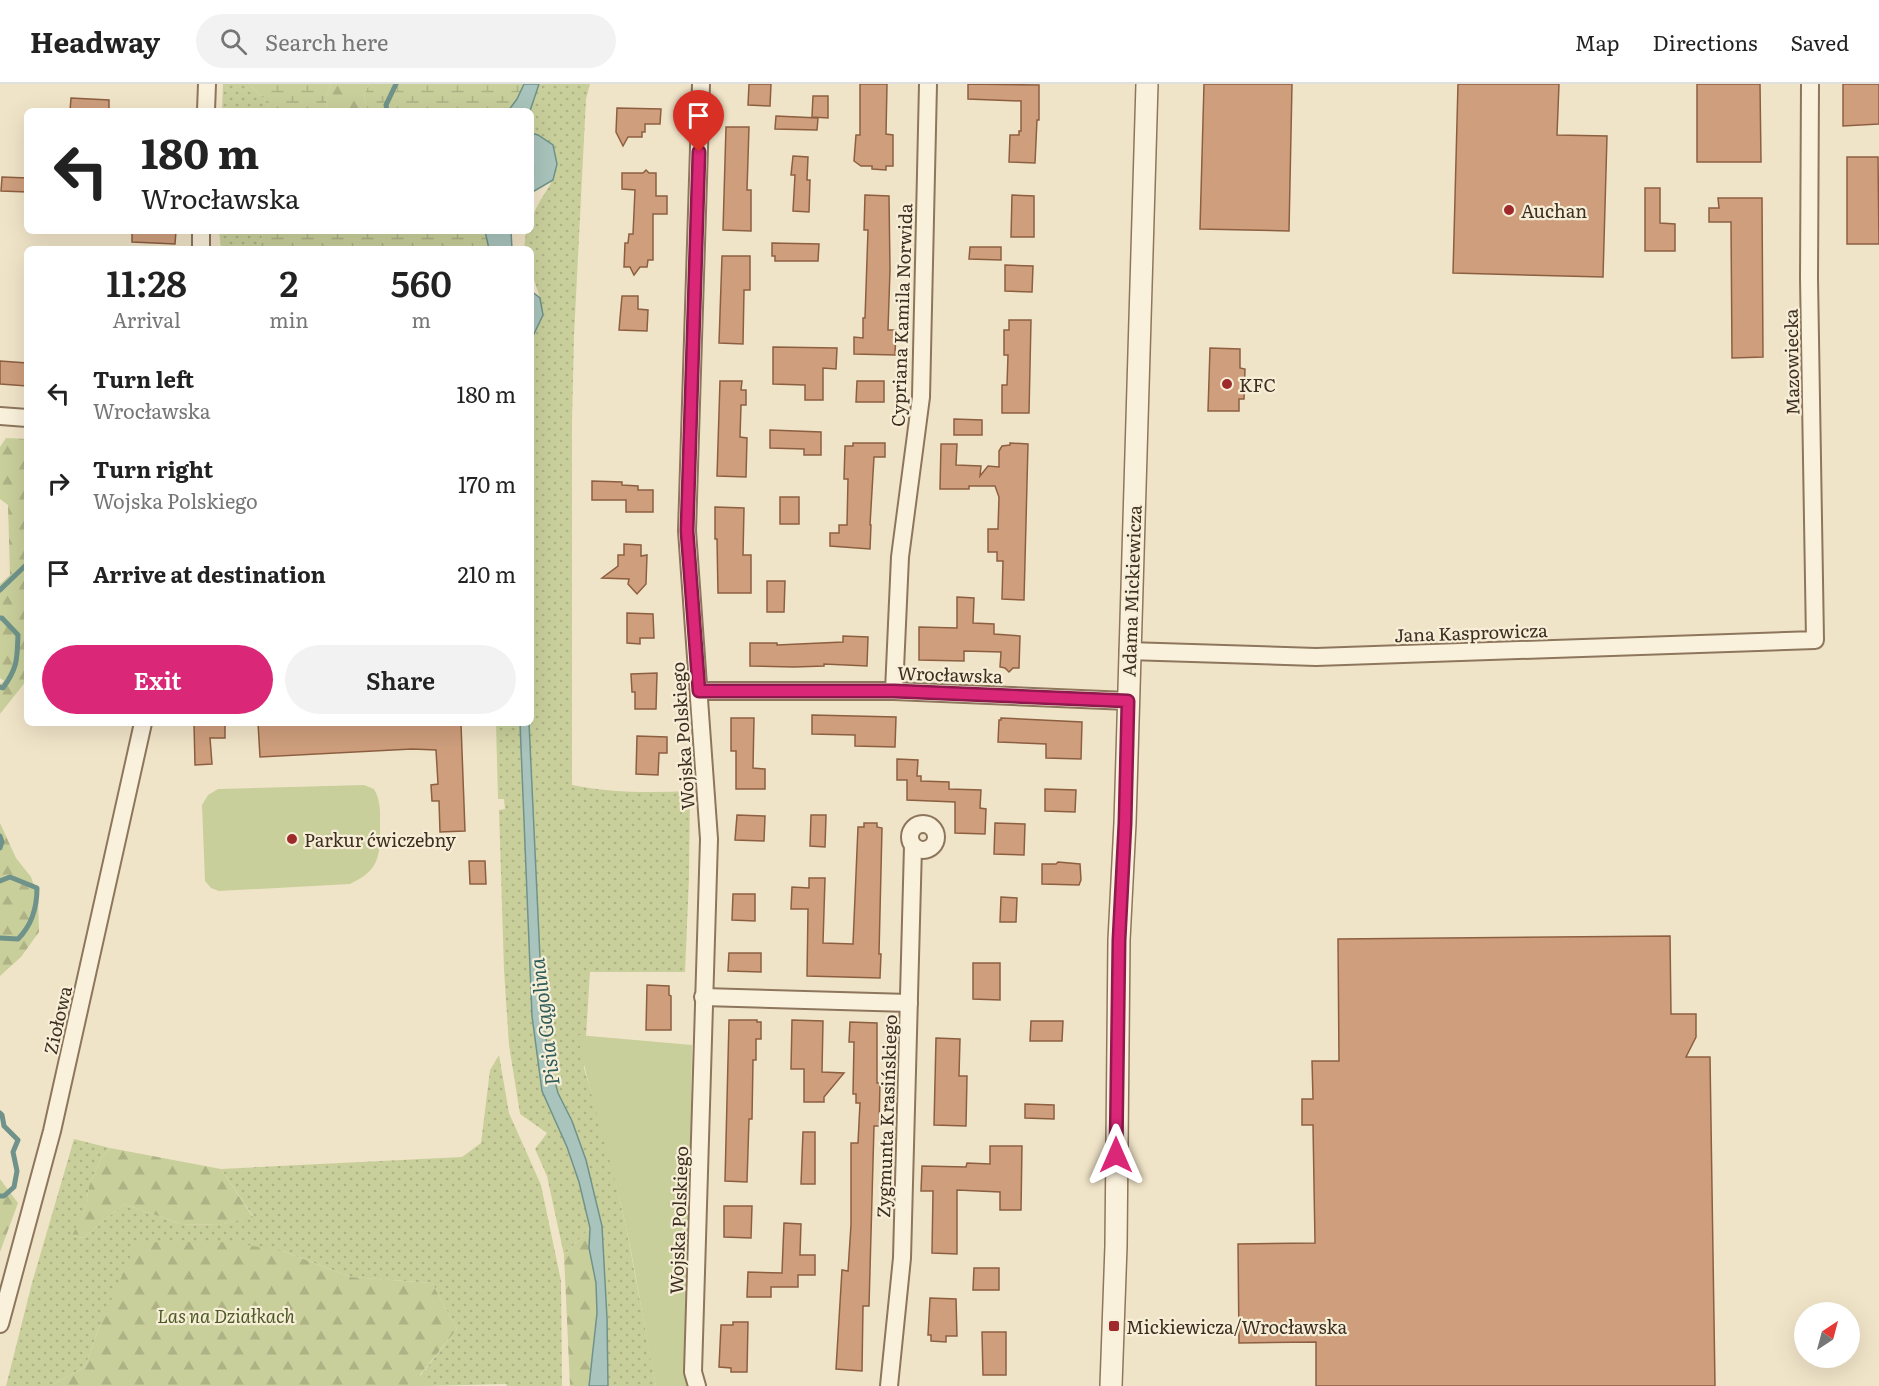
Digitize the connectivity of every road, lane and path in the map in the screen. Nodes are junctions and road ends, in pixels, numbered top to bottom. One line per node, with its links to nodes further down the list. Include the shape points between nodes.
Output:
1 (207, 84): 6 (street)
2 (701, 84): 11 (street, Wojska Polskiego, via 687,531)
3 (928, 84): 12 (street, Cypriana Kamila Norwida, via 921,397 900,557)
4 (1147, 84): 10 (street, Adama Mickiewicza)
5 (1810, 84): 9 (street, Mazowiecka)
6 (206, 108)
7 (0, 416): 8 (street)
8 (24, 418)
9 (1815, 640): 10 (street, Jana Kasprowicza, via 1316,657)
10 (1128, 651): 13 (street, Adama Mickiewicza)
11 (699, 691): 12 (street, Wrocławska); 16 (street, Wojska Polskiego, via 709,839)
12 (894, 691): 13 (street, Wrocławska)
13 (1128, 701): 21 (street, Adama Mickiewicza, via 1119,940)
14 (142, 726): 18 (street, Ziołowa, via 52,1131)
15 (913, 846): 17 (street, Zygmunta Krasińskiego)
16 (703, 998): 17 (street); 19 (street, Wojska Polskiego, via 693,1372)
17 (909, 1003): 20 (street, Zygmunta Krasińskiego, via 902,1258)
18 (0, 1324)
19 (697, 1386)
20 (889, 1386)
21 (1112, 1386)

